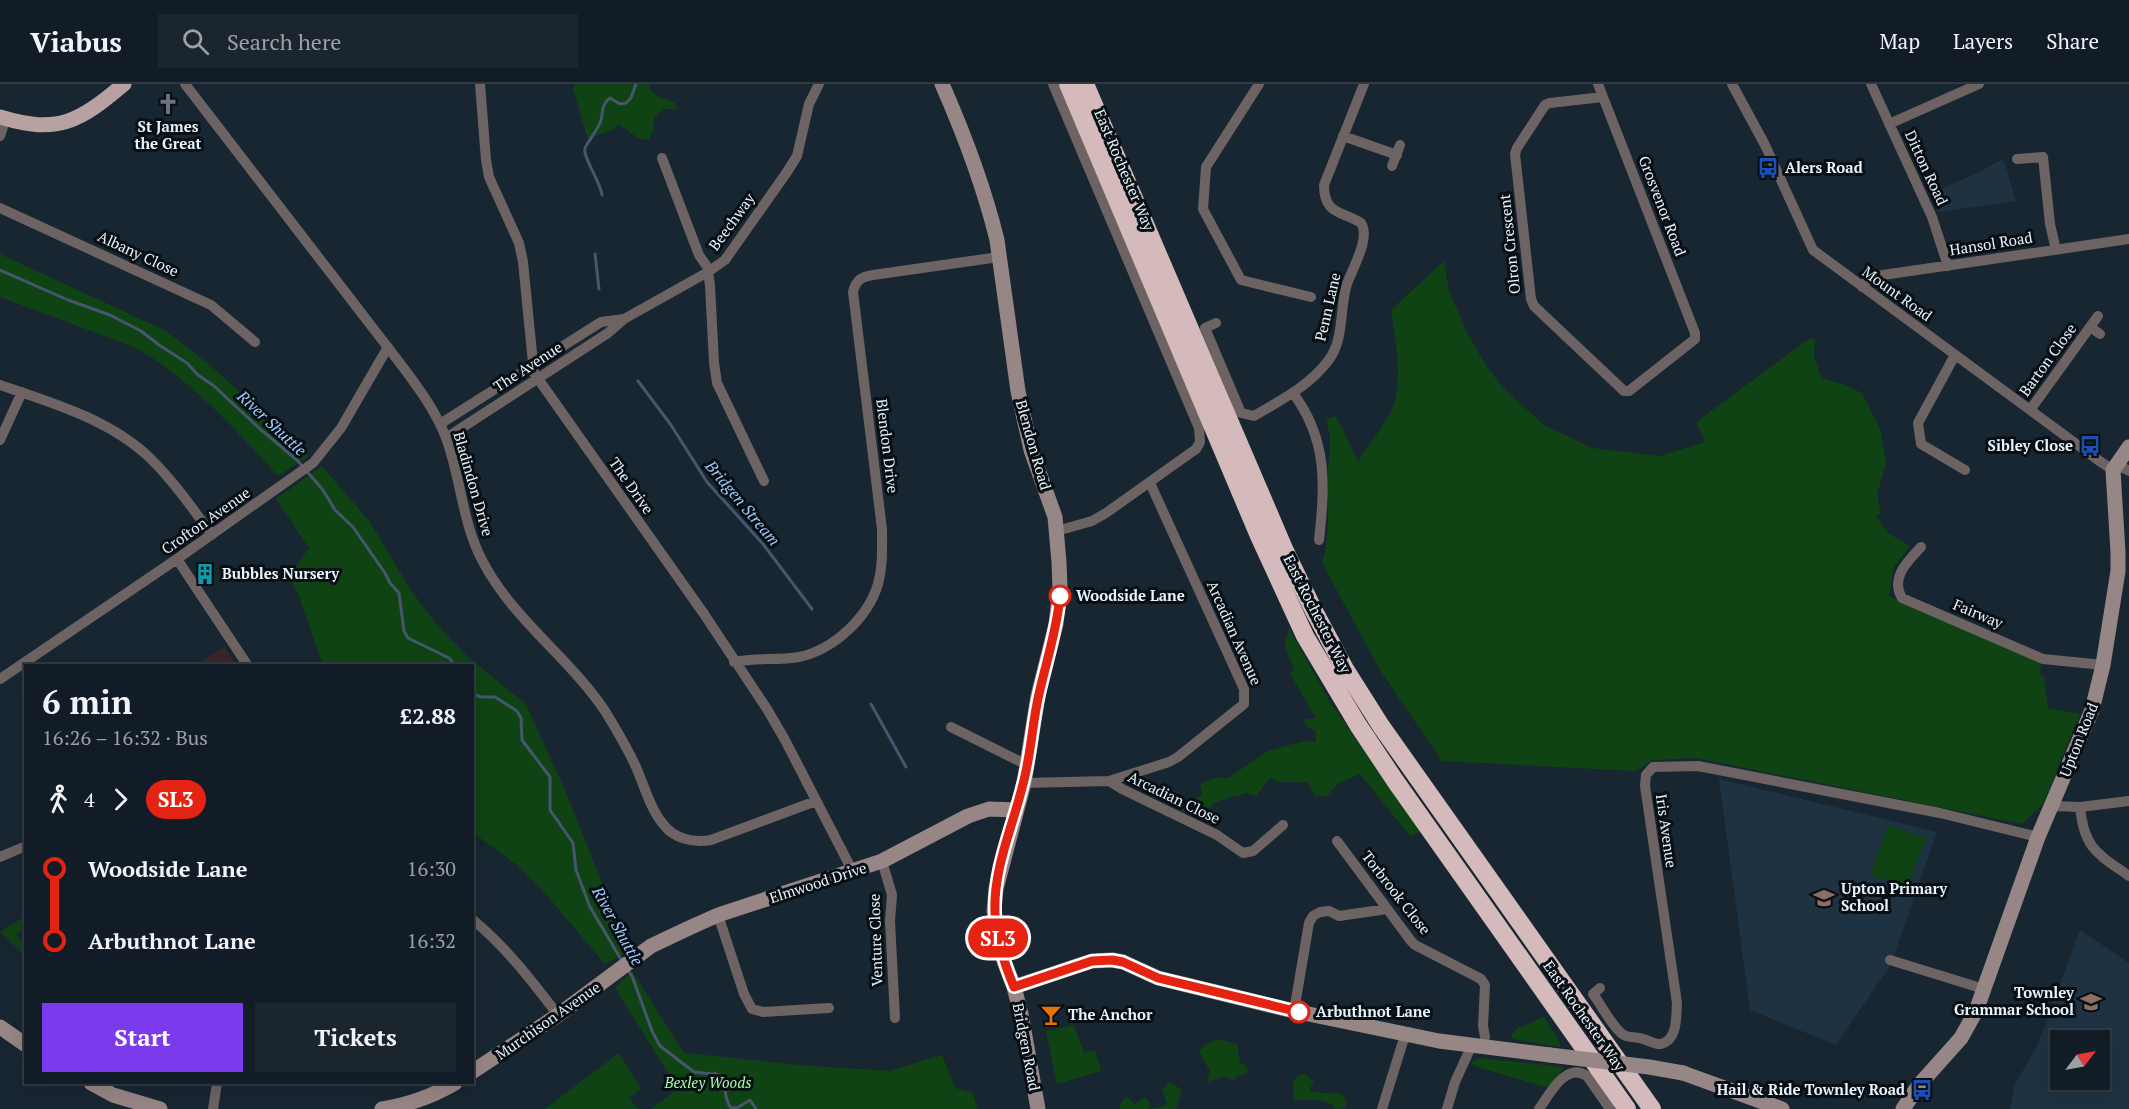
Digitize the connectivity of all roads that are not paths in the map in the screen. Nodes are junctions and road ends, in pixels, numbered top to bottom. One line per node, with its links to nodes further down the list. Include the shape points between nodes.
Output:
1 (124, 84): 17 (main road, via 94,109 66,123 36,125)
2 (185, 84): 40 (street, Bladindon Drive)
3 (480, 84): 42 (street, The Drive, via 489,175 524,262)
4 (819, 84): 30 (street, Beechway, via 809,104 797,156 725,260)
5 (942, 84): 28 (street, Blendon Road, via 993,222)
6 (1053, 84): 56 (street, via 1200,432 1196,448)
7 (1068, 84): 112 (highway, East Rochester Way, via 1305,636 1396,782)
8 (1085, 84): 24 (highway)
9 (1093, 84): 24 (highway, via 1111,127)
10 (1256, 84): 32 (street, via 1206,167 1203,209 1241,280)
11 (1364, 84): 20 (street)
12 (1598, 84): 16 (street, Grosvenor Road)
13 (1732, 84): 31 (street, Mount Road, via 1813,250)
14 (1871, 84): 18 (street, Ditton Road)
15 (1979, 84): 18 (street)
16 (1603, 97): 38 (street, Grosvenor Road); 38 (street, Olron Crescent, via 1545,105 1517,148 1531,299 1624,391)
17 (3, 118): 19 (street)
18 (1889, 124): 29 (street, Ditton Road, via 1932,217)
19 (0, 136)
20 (1343, 136): 23 (street, via 1398,150); 46 (street, Penn Lane, via 1325,178 1324,192 1339,214 1361,223 1365,235 1344,293 1340,337 1330,359)
21 (662, 158): 30 (street)
22 (2017, 159): 27 (street, via 2043,157)
23 (1392, 166)
24 (1121, 167): 113 (highway, East Rochester Way, via 1285,551 1346,669 1426,791)
25 (0, 208): 39 (street, Albany Close, via 211,305)
26 (2129, 240): 27 (street, Hansol Road)
27 (2056, 250): 29 (street, Hansol Road)
28 (999, 256): 57 (street, Blendon Road, via 1023,420); 62 (street, Blendon Drive, via 873,274 855,285 882,529 878,586 852,627 814,652)
29 (1948, 266): 31 (street, Hansol Road, via 1876,276)
30 (709, 272): 34 (street, The Avenue); 55 (street, Beechway, via 717,383)
31 (1862, 287): 41 (street, Mount Road)
32 (1311, 297)
33 (2097, 316): 36 (street, Barton Close)
34 (624, 319): 42 (street, The Avenue, via 601,322); 43 (street, The Avenue)
35 (1216, 323): 46 (street, Penn Lane, via 1205,328 1241,413 1254,416)
36 (2090, 327): 37 (street, Barton Close); 47 (street, Barton Close)
37 (2100, 334)
38 (1695, 339)
39 (255, 342)
40 (388, 347): 48 (street, Bladindon Drive); 58 (street, Crofton Avenue, via 341,428 317,460)
41 (1954, 355): 47 (street, Mount Road); 52 (street, via 1918,423 1921,444)
42 (532, 366): 43 (street, The Drive); 48 (street, The Avenue)
43 (537, 380): 49 (street, The Avenue); 62 (street, The Drive)
44 (0, 385): 45 (street)
45 (22, 392): 50 (street); 58 (street, via 95,420 121,435 151,459)
46 (1293, 393): 59 (street, via 1306,411 1321,453 1323,499)
47 (2030, 410): 53 (street, Mount Road)
48 (440, 424): 49 (street, Bladindon Drive)
49 (446, 438): 70 (street, Bladindon Drive, via 474,545 483,563 532,630 605,711 663,825 689,841 700,842)
50 (0, 440)
51 (2129, 447): 53 (street)
52 (1965, 470)
53 (2113, 470): 54 (street, via 2122,467); 64 (street, Upton Road, via 2118,571)
54 (2129, 471)
55 (764, 481)
56 (1150, 483): 57 (street, via 1092,521); 68 (street, Arcadian Avenue, via 1246,697 1236,712 1178,758)
57 (1057, 531): 67 (street, Blendon Road, via 1059,604)
58 (212, 535): 61 (street, Crofton Avenue)
59 (1319, 540)
60 (1921, 547): 64 (street, Fairway, via 1898,577 1902,598 2043,659)
61 (177, 559): 63 (street); 65 (street, Crofton Avenue)
62 (734, 662): 70 (street, The Drive, via 780,732)
63 (247, 664)
64 (2103, 665): 72 (street, Upton Road, via 2092,710)
65 (0, 679)
66 (951, 727): 67 (street)
67 (1027, 765): 69 (street, Blendon Road)
68 (1110, 781): 69 (street, Arcadian Avenue); 75 (street, Arcadian Close, via 1217,835 1243,853 1253,851)
69 (1024, 783): 74 (street, Blendon Road)
70 (816, 801): 81 (street, The Drive)
71 (2129, 801): 73 (street)
72 (2052, 806): 73 (street); 76 (street, Upton Road)
73 (2080, 807): 82 (street, via 2090,845)
74 (1016, 810): 80 (street, Elmwood Drive, via 989,808); 88 (street, Bridgen Road, via 994,911 1004,961)
75 (1283, 825)
76 (2038, 837): 89 (street, Iris Avenue, via 1940,813 1698,766 1653,767 1646,775 1645,786 1677,1003 1676,1027 1670,1039 1661,1044 1621,1033 1593,994); 90 (street, Upton Road)
77 (1337, 841): 83 (street, Torbrook Close)
78 (24, 847): 79 (street)
79 (0, 856)
80 (882, 861): 81 (street, Elmwood Drive); 94 (street, Venture Close, via 892,895)
81 (853, 872): 84 (street, Elmwood Drive)
82 (2129, 876)
83 (1387, 909): 92 (street, via 1339,916 1320,912 1312,916); 97 (street, Torbrook Close, via 1415,945 1481,979 1485,985)
84 (718, 915): 87 (street, Elmwood Drive, via 672,936); 91 (street, via 752,1009 764,1012)
85 (474, 922): 93 (street, via 527,975)
86 (1890, 960): 90 (street)
87 (622, 967): 93 (street, Murchison Avenue)
88 (1014, 987): 92 (street, via 1092,961 1112,960 1158,978); 107 (street, Bridgen Road)
89 (1599, 988)
90 (1984, 989): 115 (street, Upton Road, via 1960,1038)
91 (829, 1008)
92 (1294, 1011): 96 (street)
93 (558, 1015): 100 (street, Murchison Avenue)
94 (894, 1018)
95 (0, 1026): 98 (street)
96 (1405, 1035): 99 (street); 108 (street)
97 (1485, 1037)
98 (24, 1044)
99 (1471, 1047): 109 (street); 114 (street, bridge, via 1683,1073)
100 (474, 1071)
101 (93, 1084): 104 (street, via 113,1095)
102 (217, 1084): 105 (street)
103 (453, 1084): 106 (street)
104 (160, 1109)
105 (213, 1109)
106 (382, 1109)
107 (1038, 1109)
108 (1382, 1109)
109 (1447, 1109)
110 (1539, 1109): 111 (street, via 1562,1078 1575,1071 1587,1076)
111 (1610, 1109)
112 (1627, 1109)
113 (1652, 1109)
114 (1782, 1109)
115 (1903, 1109)

